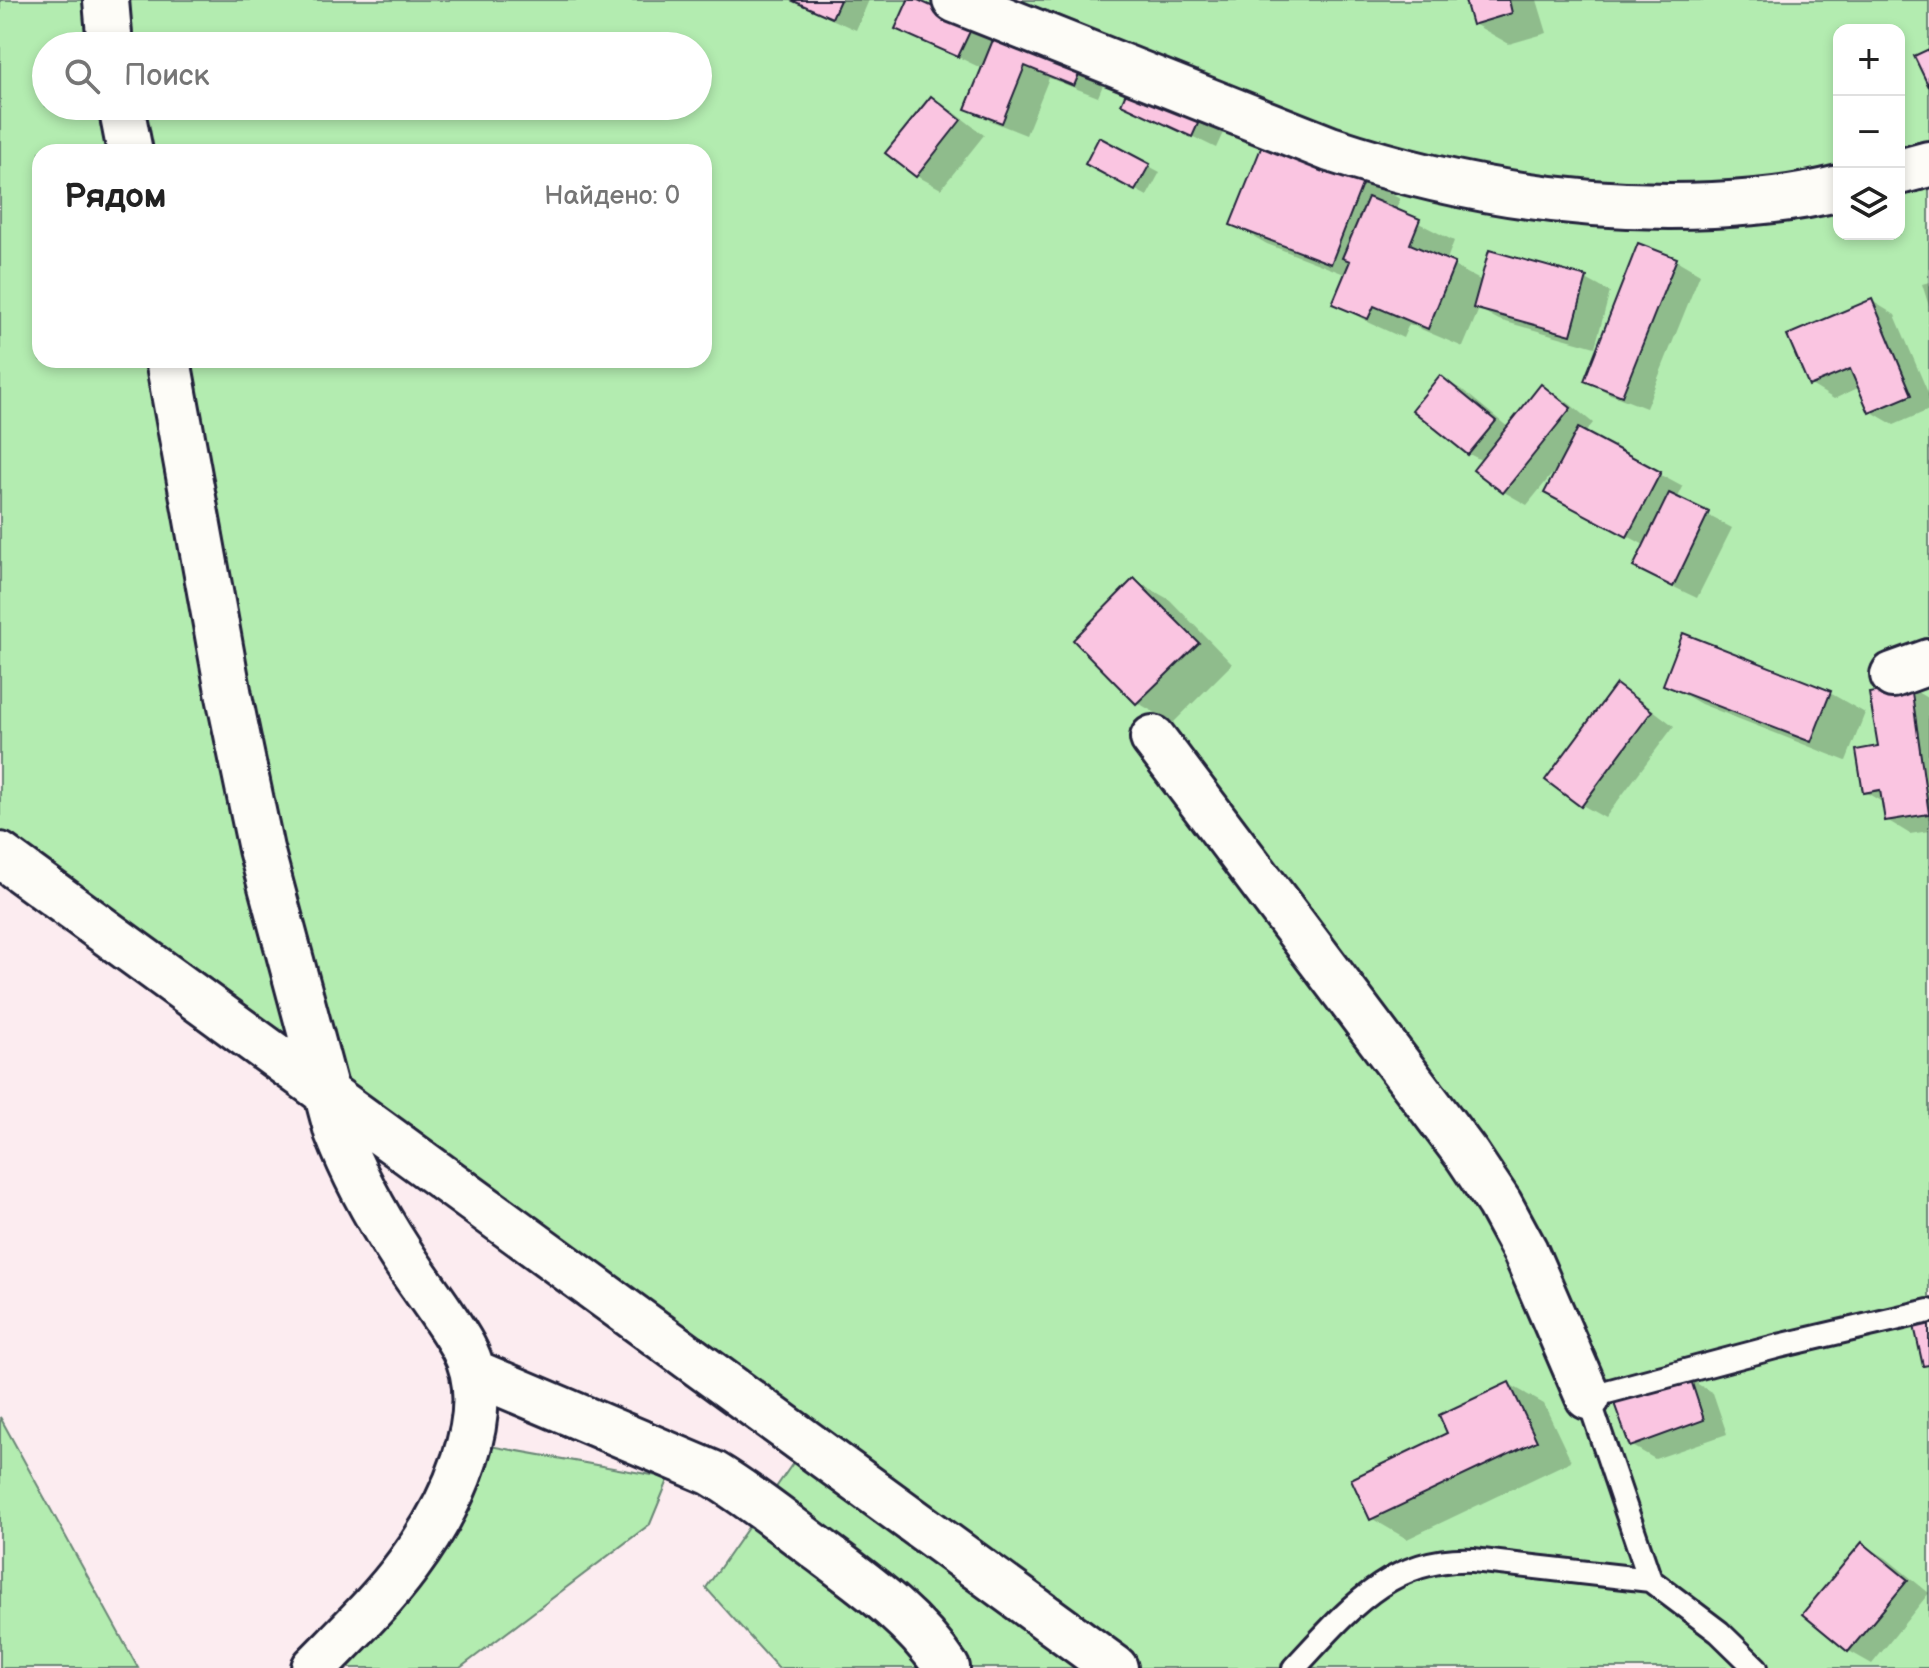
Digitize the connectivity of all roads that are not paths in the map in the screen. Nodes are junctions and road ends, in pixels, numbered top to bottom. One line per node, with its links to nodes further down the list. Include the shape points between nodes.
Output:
1 (106, 0): 3 (street)
2 (955, 0): 8 (street, via 1330,149 1450,184 1579,203 1655,207 1746,203)
3 (109, 32)
4 (124, 120): 5 (street)
5 (128, 144)
6 (1929, 164): 7 (street)
7 (1905, 170)
8 (1833, 190)
9 (169, 368): 12 (street, via 261,849)
10 (1153, 738): 15 (street, via 1499,1203)
11 (0, 855): 12 (street)
12 (326, 1091): 14 (street, via 358,1178 463,1347); 19 (street)
13 (1929, 1311): 15 (lane)
14 (473, 1372): 17 (street, via 473,1434 435,1523 383,1596); 18 (street, via 712,1473 877,1593 913,1625)
15 (1588, 1397): 16 (lane)
16 (1650, 1580): 20 (lane, via 1473,1560 1422,1564 1382,1583); 21 (lane, via 1719,1632)
17 (314, 1668)
18 (947, 1668)
19 (1115, 1668)
20 (1294, 1668)
21 (1756, 1668)

